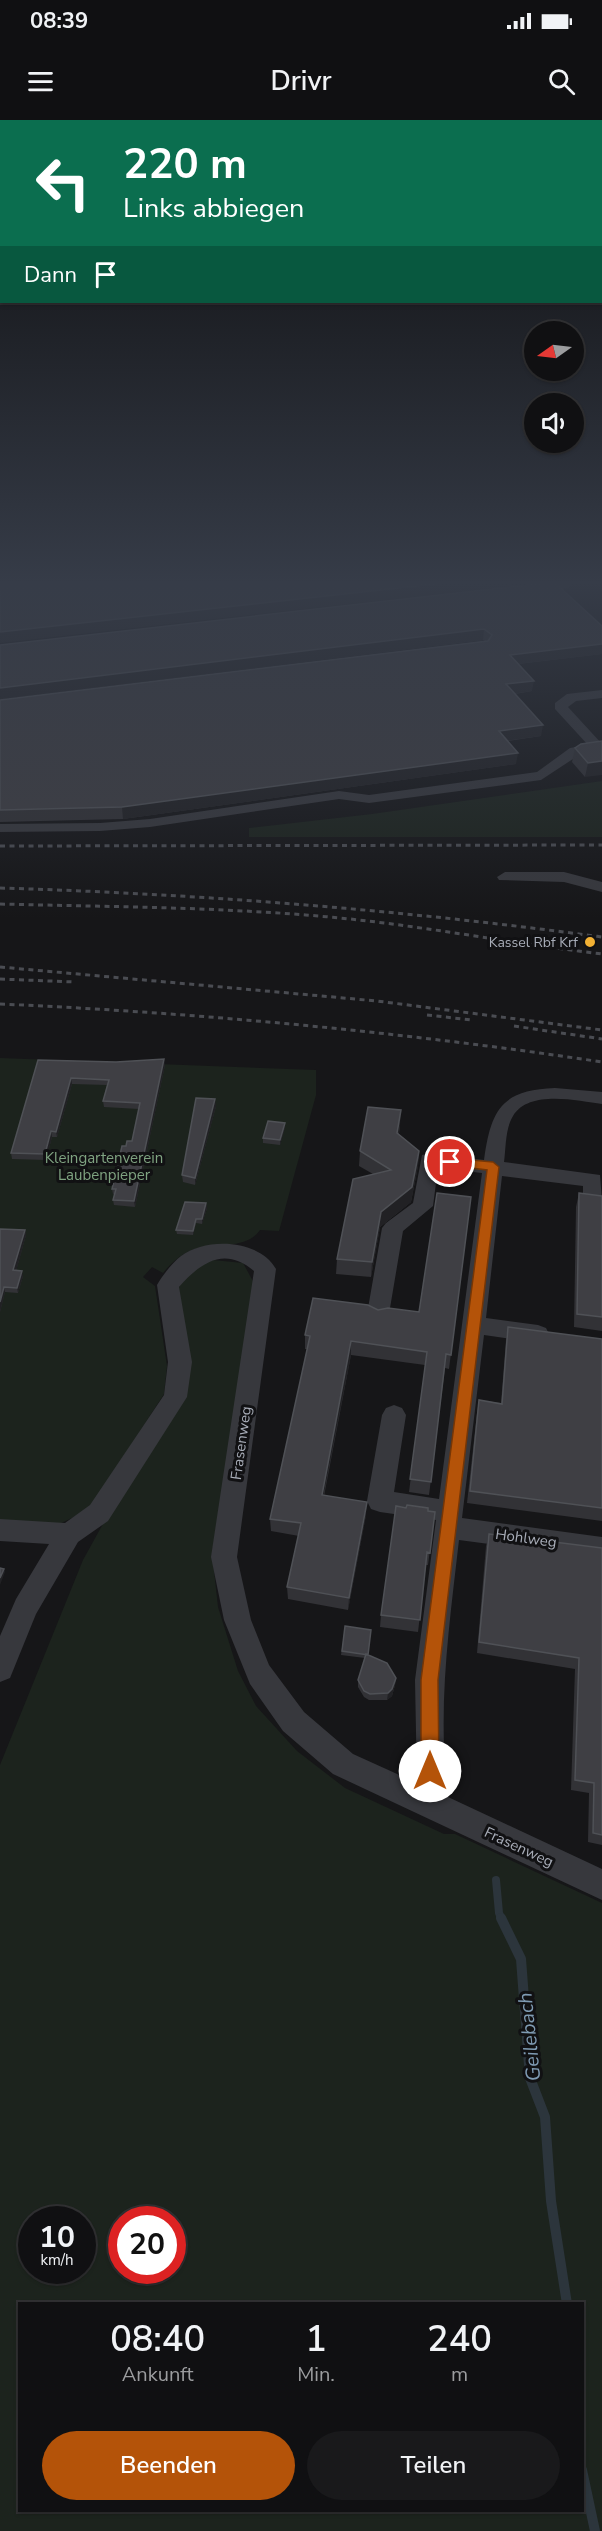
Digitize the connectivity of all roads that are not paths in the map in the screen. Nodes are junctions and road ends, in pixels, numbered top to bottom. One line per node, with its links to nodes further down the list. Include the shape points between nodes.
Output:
1 (598, 694): 2 (street, via 572,697 560,706)
2 (600, 748): 3 (street, via 575,751 541,776 369,799 339,795 100,827)
3 (0, 828)
4 (505, 877): 5 (street, via 564,877)
5 (602, 887)
6 (602, 1098): 7 (street, via 550,1094 510,1106 501,1121)
7 (493, 1167): 8 (street, via 593,1180); 9 (street, via 429,1160 423,1206 393,1227); 10 (street)
8 (593, 1199)
9 (378, 1314)
10 (474, 1325): 11 (street); 13 (street)
11 (555, 1336)
12 (394, 1415): 13 (street, Hohlweg, via 380,1501)
13 (451, 1520): 16 (street, Hohlweg); 18 (street, via 429,1680)
14 (0, 1530): 15 (street)
15 (69, 1534): 17 (street, via 25,1608); 18 (street, Frasenweg, via 99,1513 175,1397 180,1362 168,1285 189,1261 217,1251 248,1254 265,1269 224,1557 231,1604 256,1671 290,1720 311,1742 343,1764)
16 (602, 1548)
17 (0, 1670)
18 (434, 1808): 19 (street, Frasenweg)
19 (602, 1885)

